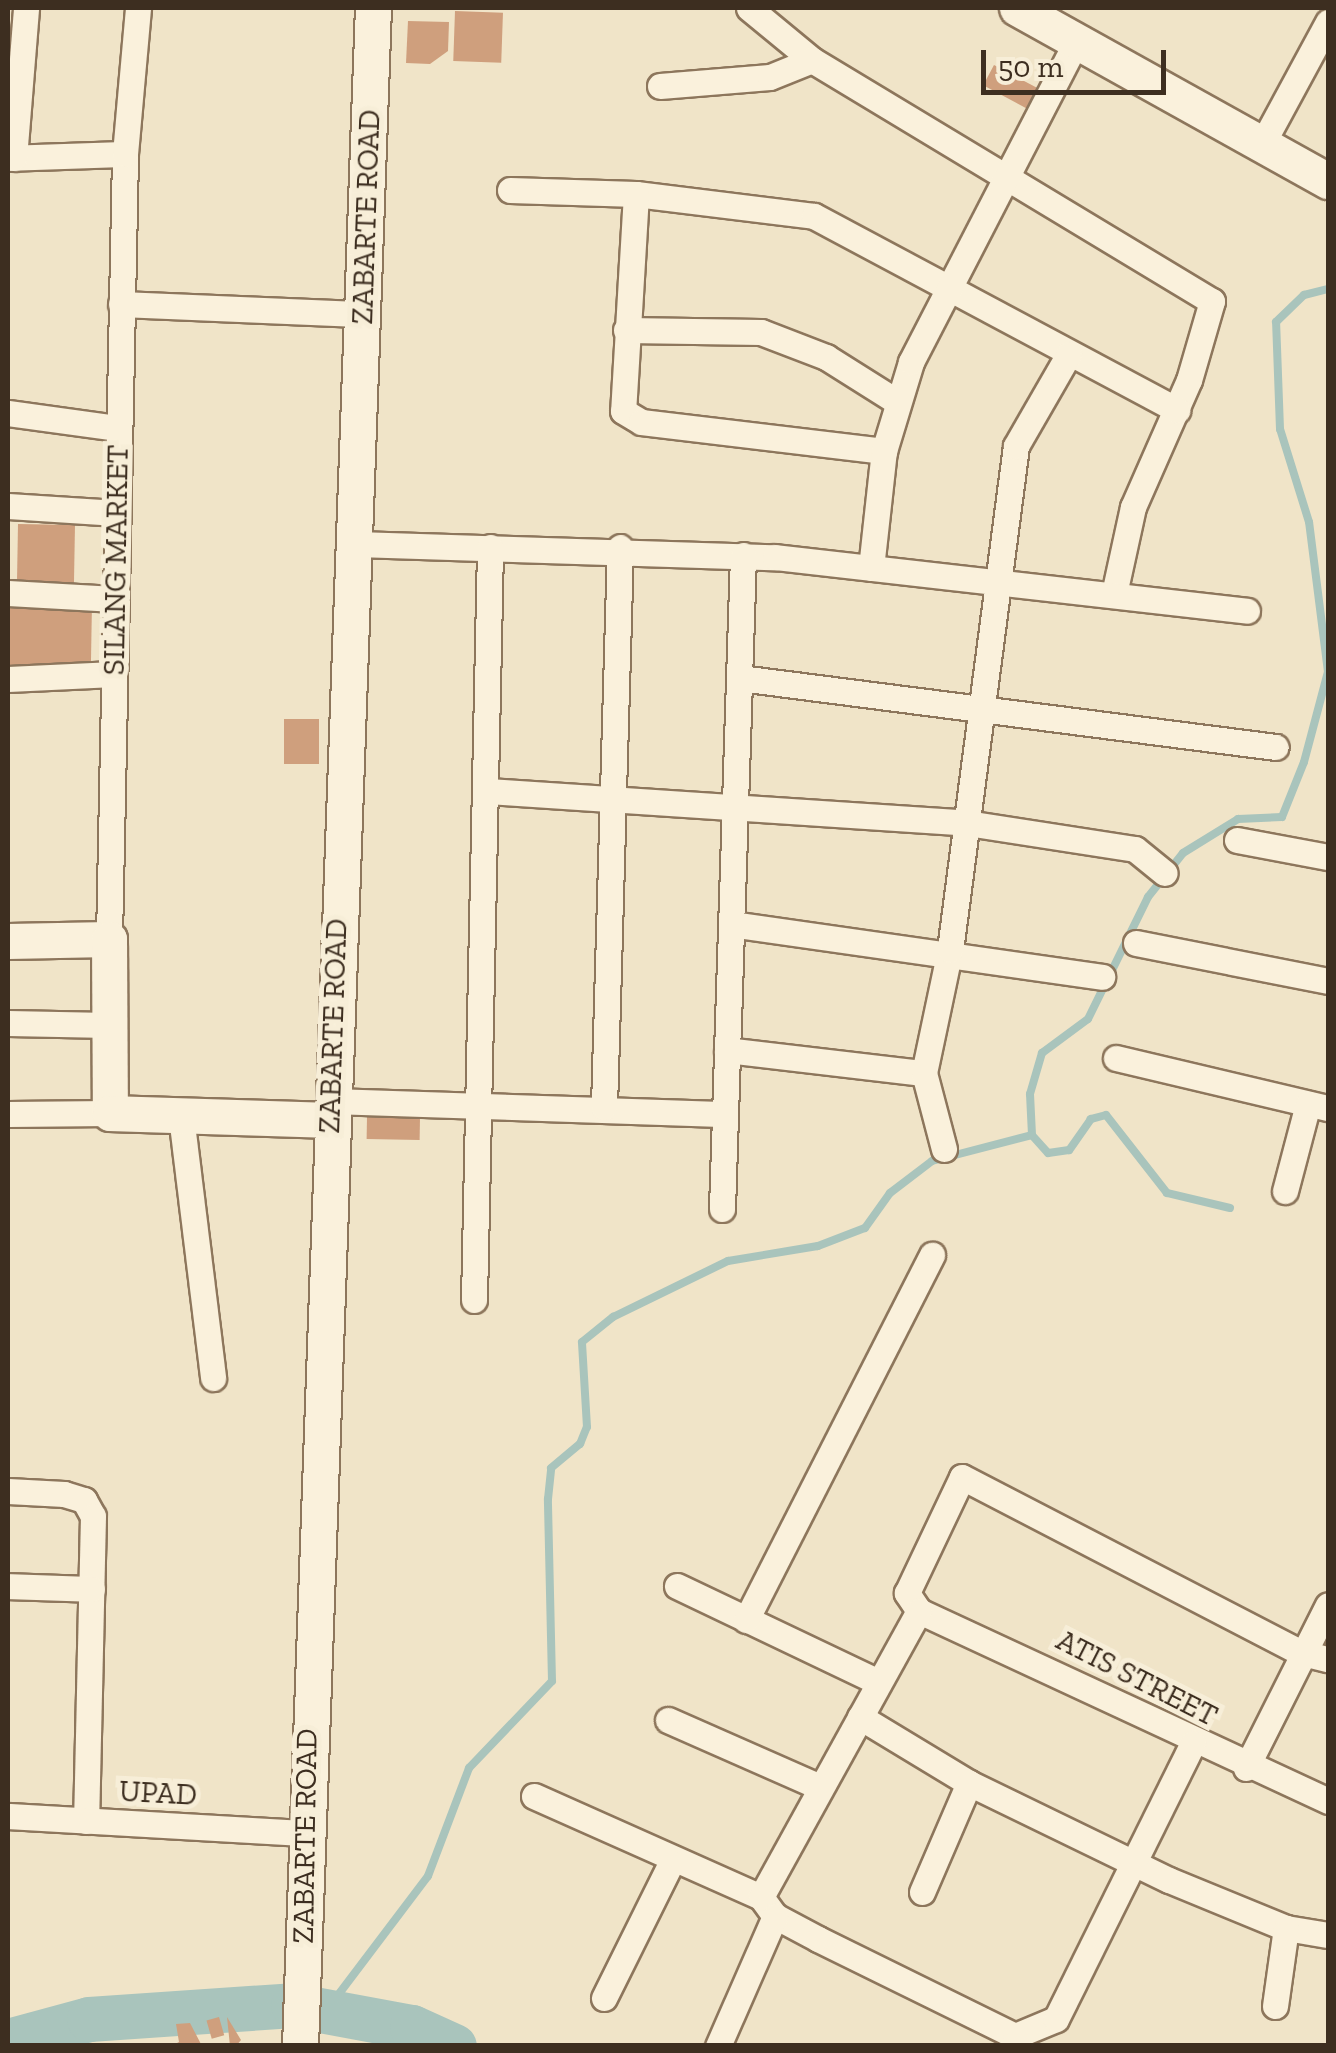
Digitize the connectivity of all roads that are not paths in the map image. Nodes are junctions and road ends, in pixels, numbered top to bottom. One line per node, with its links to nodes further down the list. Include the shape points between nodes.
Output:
1 (26, 8): 8 (street)
2 (138, 8): 12 (street, SILANG MARKET)
3 (373, 8): 20 (main road, ZABARTE ROAD)
4 (749, 8): 9 (street)
5 (1017, 8): 7 (main road)
6 (1328, 22): 11 (street)
7 (1076, 42): 11 (main road); 14 (street)
8 (15, 53): 13 (street)
9 (812, 60): 10 (street, via 770,77); 14 (street)
10 (660, 86)
11 (1261, 146): 15 (main road)
12 (125, 154): 13 (street); 19 (street, SILANG MARKET)
13 (11, 158)
14 (1007, 175): 18 (street); 24 (street, via 1212,300)
15 (1328, 181)
16 (510, 190): 17 (street)
17 (636, 194): 18 (street, via 814,216); 21 (street)
18 (944, 290): 22 (street); 23 (street)
19 (121, 304): 20 (street); 26 (street, SILANG MARKET)
20 (364, 314): 30 (main road, ZABARTE ROAD)
21 (626, 330): 23 (street, via 761,332 826,357); 27 (street, via 623,412 630,418)
22 (1069, 354): 24 (street); 35 (street, via 1016,446)
23 (896, 401): 27 (street)
24 (1177, 410): 37 (street, via 1134,508)
25 (8, 412): 26 (street)
26 (118, 428): 29 (street, SILANG MARKET)
27 (884, 451): 34 (street)
28 (8, 506): 29 (street)
29 (117, 513): 38 (street, SILANG MARKET)
30 (353, 544): 31 (street); 67 (main road, ZABARTE ROAD)
31 (490, 547): 32 (street); 45 (street)
32 (620, 547): 33 (street); 46 (street)
33 (743, 555): 34 (street); 41 (street)
34 (871, 568): 35 (street)
35 (996, 585): 37 (street); 43 (street)
36 (8, 593): 38 (street)
37 (1114, 594): 39 (street)
38 (115, 599): 40 (street, SILANG MARKET)
39 (1247, 611)
40 (114, 674): 42 (street); 53 (street, SILANG MARKET)
41 (740, 678): 43 (street); 47 (street)
42 (8, 679)
43 (983, 705): 44 (street); 48 (street)
44 (1276, 748)
45 (489, 791): 46 (street); 64 (street)
46 (613, 796): 47 (street); 66 (street)
47 (739, 803): 48 (street); 52 (street)
48 (967, 823): 51 (street, via 1135,848); 56 (street)
49 (1237, 840): 50 (street)
50 (1328, 857)
51 (1165, 873)
52 (731, 924): 56 (street); 61 (street)
53 (109, 939): 54 (main road); 60 (main road, SILANG MARKET)
54 (8, 941)
55 (1136, 942): 58 (street)
56 (950, 950): 57 (street); 63 (street)
57 (1102, 977)
58 (1328, 981)
59 (8, 1024): 60 (street)
60 (109, 1025): 68 (main road, SILANG MARKET)
61 (727, 1050): 63 (street); 70 (street)
62 (1116, 1058): 65 (street)
63 (924, 1073): 72 (street)
64 (479, 1102): 66 (street); 67 (street); 76 (street)
65 (1318, 1106): 73 (street)
66 (604, 1107): 70 (street)
67 (330, 1111): 71 (main road); 98 (main road, ZABARTE ROAD)
68 (110, 1113): 69 (street); 71 (main road)
69 (8, 1114)
70 (722, 1114): 74 (street)
71 (181, 1116): 77 (street)
72 (944, 1149)
73 (1285, 1191)
74 (722, 1210)
75 (932, 1255): 84 (street)
76 (474, 1300)
77 (213, 1378)
78 (8, 1492): 81 (street, via 84,1500 93,1516)
79 (8, 1586): 81 (street)
80 (677, 1586): 84 (street)
81 (92, 1589): 97 (street)
82 (1328, 1604): 85 (street)
83 (919, 1610): 85 (street, via 907,1592 962,1477); 87 (street); 90 (street, ATIS STREET)
84 (746, 1620): 87 (street)
85 (1299, 1652): 86 (street); 91 (street)
86 (1328, 1658)
87 (876, 1681): 88 (street)
88 (860, 1717): 92 (street); 93 (street)
89 (668, 1720): 93 (street)
90 (1193, 1744): 91 (street, ATIS STREET); 100 (street)
91 (1246, 1768): 95 (street, ATIS STREET)
92 (969, 1783): 100 (street); 101 (street)
93 (820, 1787): 102 (street)
94 (534, 1796): 99 (street)
95 (1328, 1801)
96 (8, 1816): 97 (street, UPAD)
97 (86, 1822): 98 (street, UPAD)
98 (304, 1833): 107 (main road, ZABARTE ROAD)
99 (672, 1863): 102 (street); 105 (street)
100 (1134, 1863): 102 (street, via 1056,2019 1015,2036); 103 (street)
101 (922, 1892)
102 (768, 1906): 108 (street)
103 (1286, 1928): 104 (street); 106 (street)
104 (1328, 1935)
105 (604, 1998)
106 (1276, 2006)
107 (300, 2046)
108 (718, 2046)

